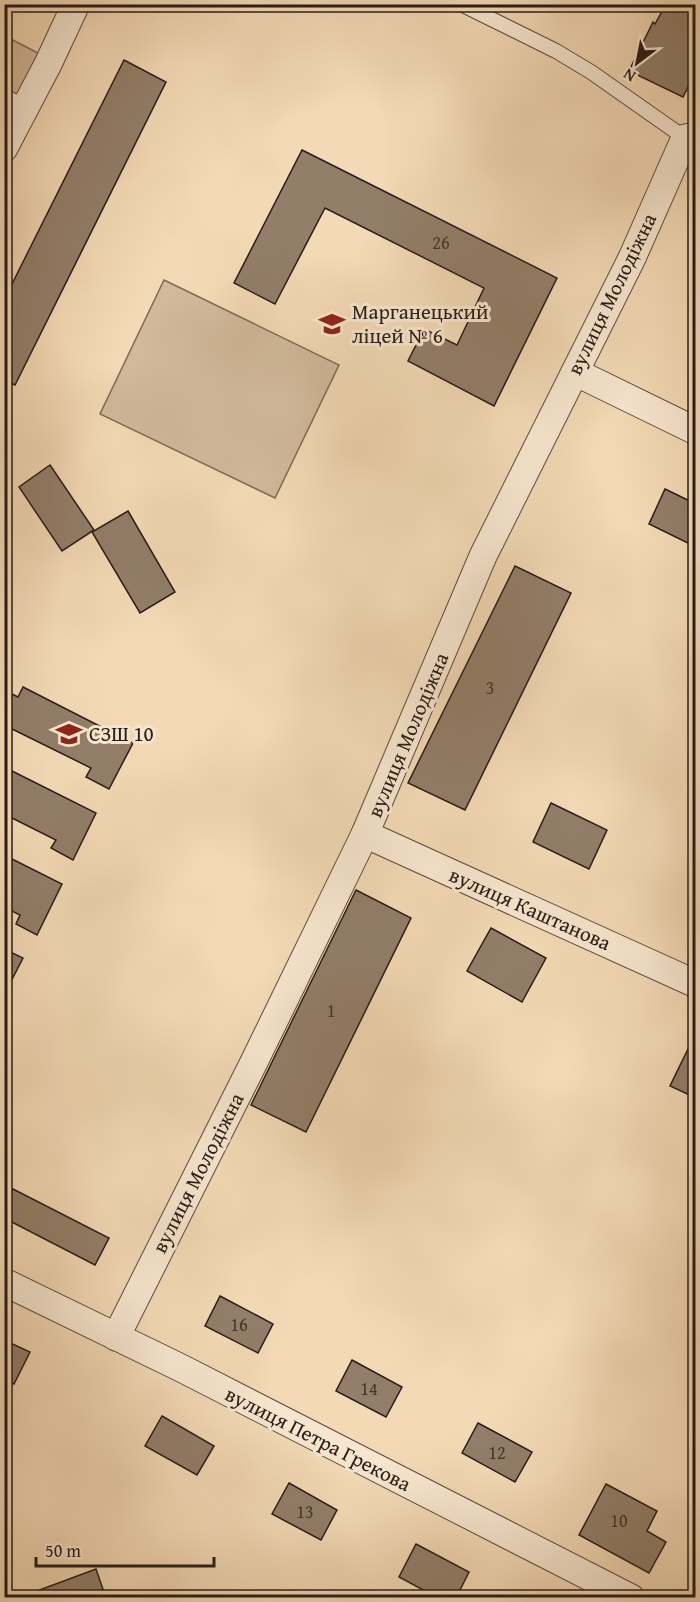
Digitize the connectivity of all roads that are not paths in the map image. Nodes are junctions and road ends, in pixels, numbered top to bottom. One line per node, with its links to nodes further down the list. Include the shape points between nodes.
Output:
1 (76, 4): 3 (street)
2 (461, 4): 4 (lane, via 556,51)
3 (15, 101): 5 (street)
4 (690, 137): 6 (street, вулиця Молодіжна)
5 (4, 148)
6 (575, 372): 7 (street); 8 (street, вулиця Молодіжна, via 483,556)
7 (696, 431)
8 (365, 834): 9 (street, вулиця Каштанова); 11 (street, вулиця Молодіжна)
9 (696, 984)
10 (4, 1282): 11 (street, вулиця Петра Грекова)
11 (116, 1337): 12 (street, вулиця Петра Грекова)
12 (631, 1598)

